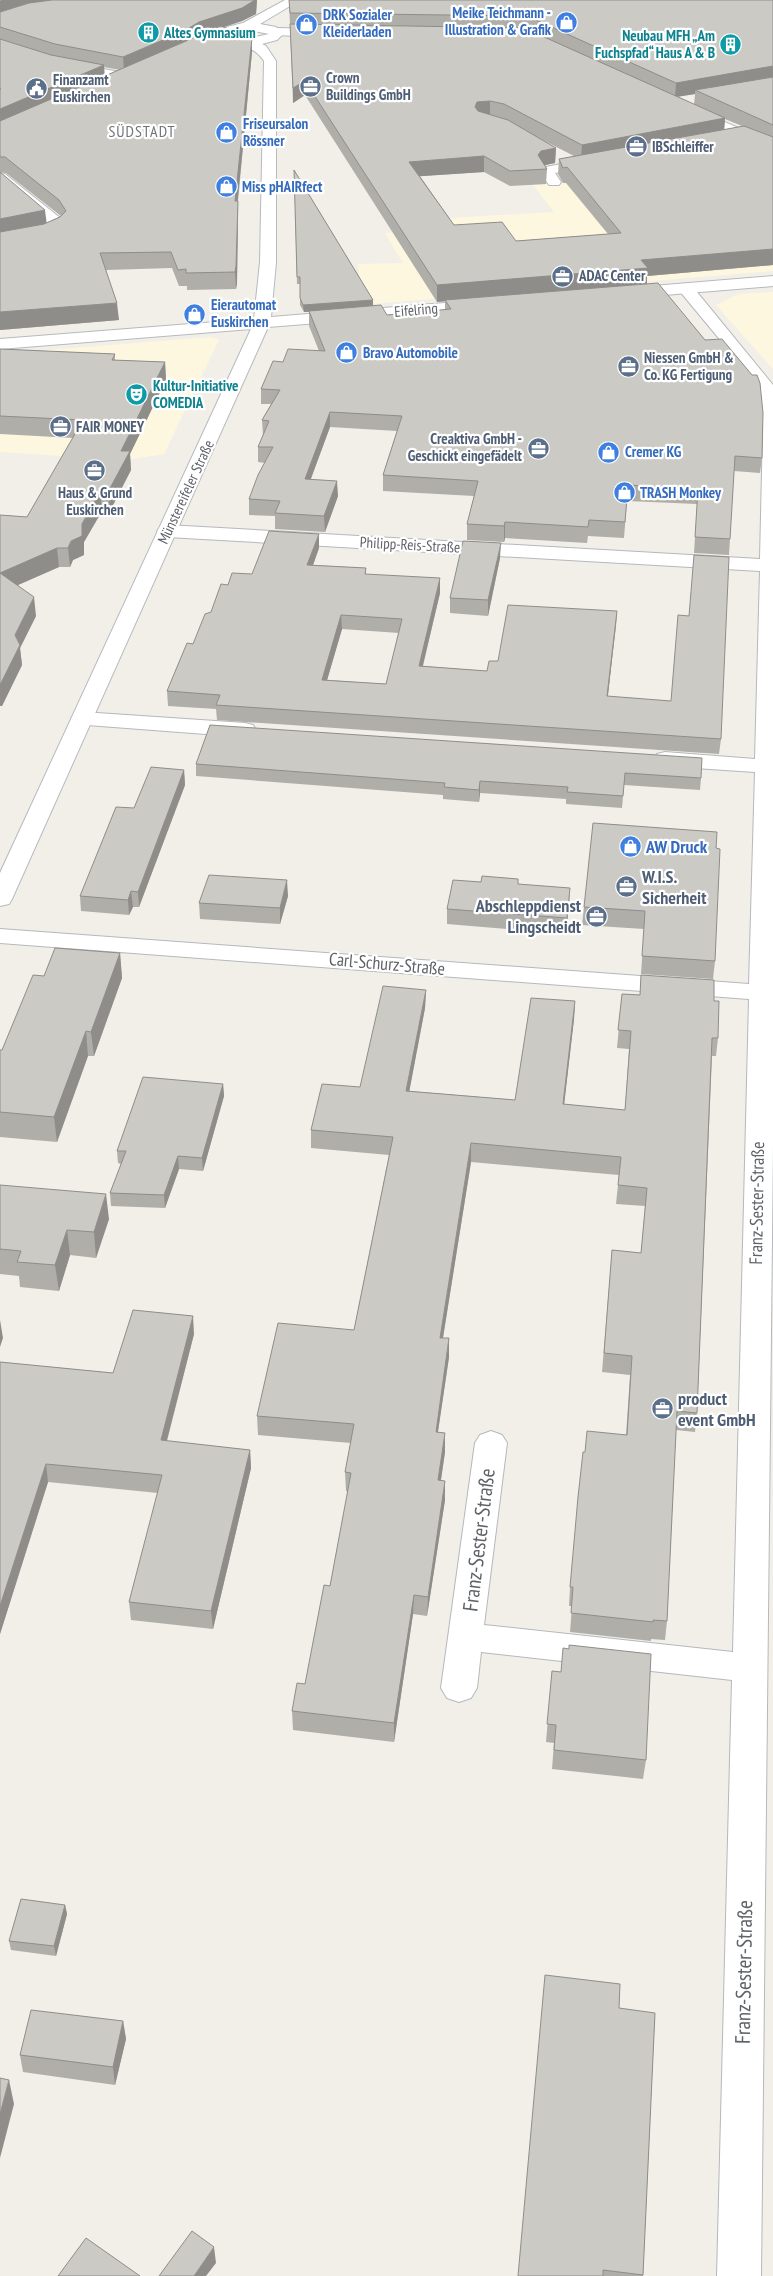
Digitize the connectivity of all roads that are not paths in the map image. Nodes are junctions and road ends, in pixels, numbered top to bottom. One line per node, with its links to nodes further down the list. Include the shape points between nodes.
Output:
1 (290, 3): 2 (street); 4 (street, via 270,22)
2 (245, 27): 3 (street); 4 (street)
3 (226, 33): 6 (street, via 227,37); 6 (street, via 213,40)
4 (273, 33): 5 (street); 6 (street); 8 (street, Münstereifeler Straße, via 272,43 278,51)
5 (345, 33)
6 (242, 41): 8 (street, via 262,49)
7 (0, 46): 10 (street, via 53,63)
8 (270, 61): 26 (street, Münstereifeler Straße, via 268,262)
9 (140, 71): 10 (street)
10 (125, 77): 11 (street)
11 (107, 85)
12 (700, 99): 13 (street, via 678,103)
13 (745, 135): 14 (street); 15 (street)
14 (721, 140)
15 (773, 148)
16 (554, 155): 17 (street)
17 (576, 165): 18 (street); 20 (street, via 546,171)
18 (591, 165)
19 (0, 177): 21 (street, via 54,220 58,227 48,233)
20 (554, 182)
21 (0, 242)
22 (773, 281): 23 (street)
23 (686, 289): 24 (street); 29 (street, Franz-Sester-Straße, via 756,371 767,390 772,428)
24 (616, 294)
25 (494, 304): 26 (street, Eifelring)
26 (262, 322): 27 (street, Eifelring); 28 (street, Münstereifeler Straße)
27 (0, 344)
28 (167, 531): 29 (street, Philipp-Reis-Straße); 30 (street, Münstereifeler Straße)
29 (771, 566): 33 (street, Franz-Sester-Straße)
30 (82, 719): 31 (street); 34 (street, Münstereifeler Straße)
31 (266, 732)
32 (640, 758): 33 (street)
33 (765, 766): 36 (street, Franz-Sester-Straße)
34 (0, 899)
35 (0, 936): 36 (street, Carl-Schurz-Straße)
36 (767, 993): 39 (street, Franz-Sester-Straße)
37 (491, 1443): 38 (street, Franz-Sester-Straße)
38 (467, 1637): 39 (street, Franz-Sester-Straße); 40 (street, Franz-Sester-Straße)
39 (748, 1668): 41 (street, Franz-Sester-Straße)
40 (459, 1688)
41 (739, 2276)

